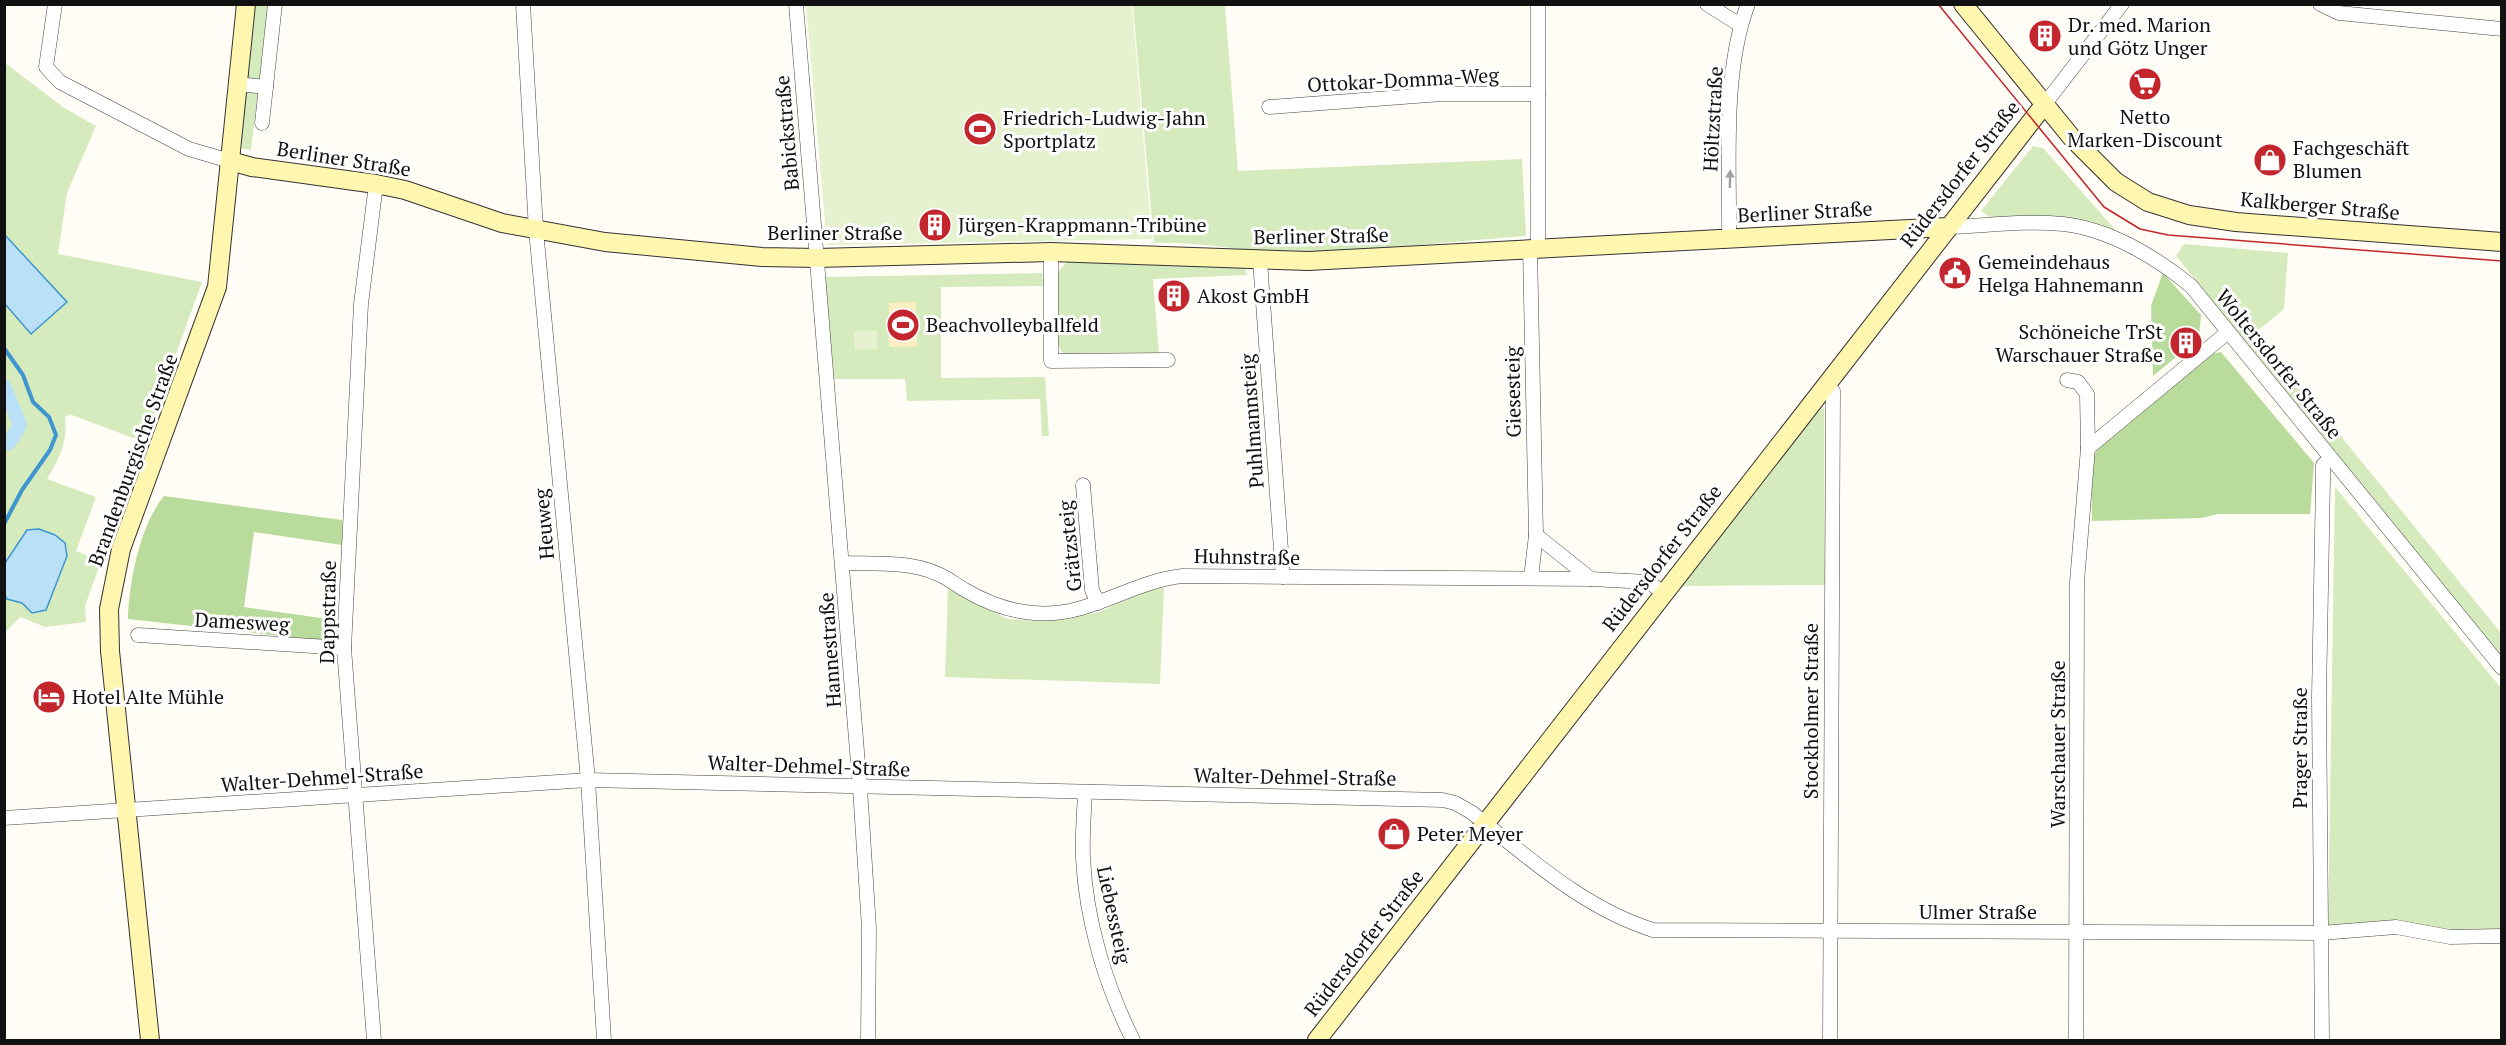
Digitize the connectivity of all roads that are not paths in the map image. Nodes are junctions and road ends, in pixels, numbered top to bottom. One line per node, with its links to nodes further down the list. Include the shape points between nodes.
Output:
1 (56, 4): 22 (street, Berliner Straße, via 46,67 60,82 189,149)
2 (246, 4): 16 (street, Brandenburgische Straße)
3 (275, 4): 17 (street)
4 (523, 4): 25 (street, Heuweg)
5 (796, 4): 30 (street, Babickstraße)
6 (1538, 4): 18 (street, Giesesteig)
7 (1707, 4): 14 (street)
8 (1748, 4): 14 (street, Höltzstraße)
9 (1963, 4): 19 (street, Kalkberger Straße)
10 (2122, 4): 19 (street)
11 (2320, 4): 13 (street, via 2339,14)
12 (2398, 4): 13 (street)
13 (2397, 19): 15 (street)
14 (1740, 25): 26 (street, Höltzstraße, one-way to 14, via 1731,113)
15 (2502, 28)
16 (238, 84): 17 (street); 22 (street, Brandenburgische Straße)
17 (266, 87): 21 (street)
18 (1538, 94): 20 (street, Ottokar-Domma-Weg, via 1442,94); 28 (street, Giesesteig)
19 (2044, 105): 24 (street, Rüdersdorfer Straße); 27 (street, Kalkberger Straße, via 2100,167 2138,197 2175,212 2229,221)
20 (1269, 106)
21 (262, 123)
22 (230, 161): 23 (street, Berliner Straße); 53 (street, Brandenburgische Straße, via 217,287 121,549 111,587 108,625)
23 (376, 184): 25 (street, Berliner Straße); 47 (street, Dappstraße, via 361,304)
24 (1947, 227): 26 (street, Berliner Straße); 32 (street, Woltersdorfer Straße, via 2064,224 2109,238 2166,265 2191,286); 35 (street, Rüdersdorfer Straße)
25 (536, 230): 30 (street, Berliner Straße, via 605,242 762,257); 49 (street, Heuweg)
26 (1729, 238): 28 (street, Berliner Straße)
27 (2502, 242)
28 (1534, 249): 31 (street, Berliner Straße); 39 (street, Giesesteig)
29 (1051, 252): 30 (street, Berliner Straße); 31 (street, Berliner Straße); 33 (street, via 1051,362)
30 (817, 258): 40 (street, Hannestraße)
31 (1260, 261): 41 (street, Puhlmannsteig)
32 (2228, 332): 36 (street); 37 (street, Woltersdorfer Straße)
33 (1168, 360)
34 (2067, 380): 36 (street, Warschauer Straße, via 2078,382 2087,394)
35 (1826, 386): 44 (street, Rüdersdorfer Straße); 56 (street, Stockholmer Straße, via 1833,391)
36 (2088, 448): 57 (street, Warschauer Straße, via 2077,582)
37 (2330, 459): 48 (street, Woltersdorfer Straße); 58 (street, Prager Straße, via 2323,465)
38 (1083, 484): 45 (street, Grätzsteig, via 1092,590)
39 (1536, 535): 42 (street, Giesesteig); 43 (street)
40 (843, 563): 45 (street, Huhnstraße, via 923,569 981,599 1020,612 1065,612); 50 (street, Hannestraße)
41 (1283, 577): 42 (street, Huhnstraße); 45 (street, Huhnstraße, via 1167,578 1135,586)
42 (1530, 578): 43 (street, Huhnstraße)
43 (1592, 579): 44 (street, Huhnstraße, via 1648,582)
44 (1663, 592): 55 (street, Rüdersdorfer Straße)
45 (1098, 603)
46 (138, 635): 47 (street, Damesweg)
47 (344, 648): 52 (street, Dappstraße)
48 (2502, 668)
49 (588, 780): 50 (street, Walter-Dehmel-Straße); 52 (street, Walter-Dehmel-Straße); 62 (street, Heuweg)
50 (860, 788): 51 (street, Walter-Dehmel-Straße); 63 (street, Hannestraße, via 869,928)
51 (1085, 793): 55 (street, Walter-Dehmel-Straße, via 1443,800 1455,802); 64 (street, Liebessteig, via 1083,856 1092,924 1110,988)
52 (354, 796): 53 (street, Walter-Dehmel-Straße); 61 (street, Dappstraße)
53 (126, 811): 54 (street, Walter-Dehmel-Straße); 60 (street, Brandenburgische Straße)
54 (4, 818)
55 (1485, 823): 56 (street, Ulmer Straße, via 1577,894 1629,922 1653,930); 65 (street, Rüdersdorfer Straße)
56 (1831, 931): 57 (street, Ulmer Straße); 66 (street, Stockholmer Straße)
57 (2077, 932): 58 (street, Ulmer Straße); 67 (street, Warschauer Straße)
58 (2320, 933): 59 (street, Ulmer Straße, via 2396,927 2450,937); 68 (street, Prager Straße)
59 (2502, 936)
60 (150, 1041)
61 (374, 1041)
62 (604, 1041)
63 (868, 1041)
64 (1132, 1041)
65 (1317, 1041)
66 (1830, 1041)
67 (2076, 1041)
68 (2322, 1041)

